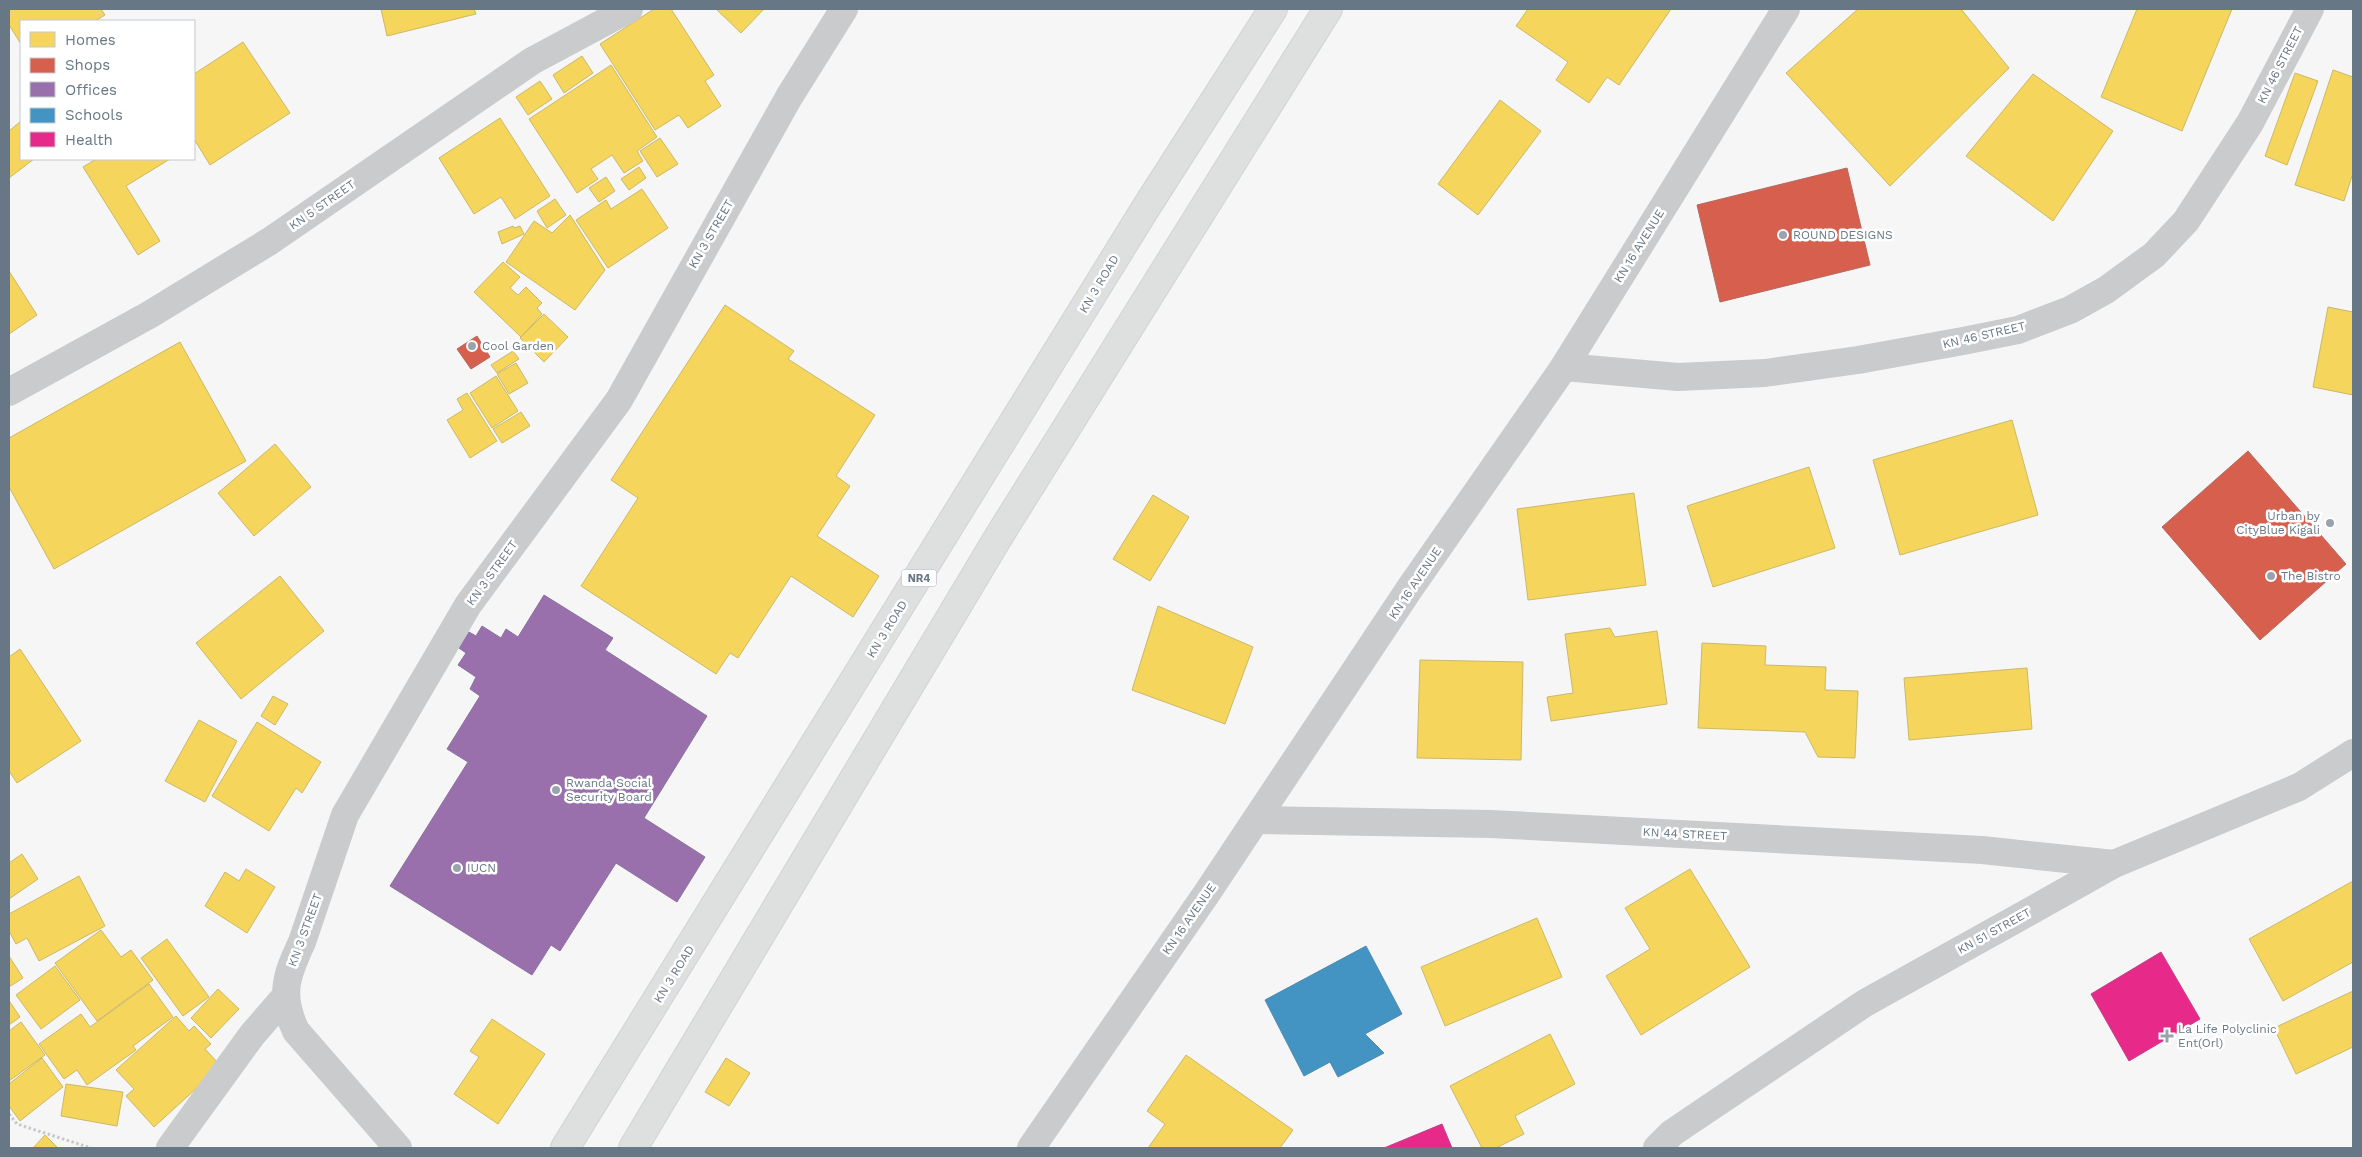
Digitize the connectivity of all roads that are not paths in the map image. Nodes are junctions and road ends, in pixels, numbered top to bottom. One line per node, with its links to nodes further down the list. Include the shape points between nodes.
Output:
1 (629, 9): 8 (street, KN 5 STREET, via 532,61 246,256 149,315)
2 (844, 9): 12 (street, KN 3 STREET, via 789,97 619,400 468,606 345,815 286,982)
3 (1273, 9): 15 (highway, KN 3 ROAD / NR4, via 1147,206)
4 (1328, 9): 16 (highway, via 999,536)
5 (1786, 9): 7 (street, KN 16 AVENUE)
6 (2310, 9): 7 (street, KN 46 STREET, via 2250,123 2186,221 2154,255 2106,290 2070,310 2018,330 1858,360 1765,373 1678,377)
7 (1564, 367): 10 (street, KN 16 AVENUE, via 1410,588)
8 (9, 392)
9 (2353, 753): 11 (street, KN 51 STREET, via 2299,787)
10 (1256, 820): 11 (street, KN 44 STREET, via 1540,826 1982,850); 17 (street, KN 16 AVENUE)
11 (2114, 864): 18 (street, KN 51 STREET, via 1866,1004 1672,1133)
12 (285, 998): 13 (street, via 252,1035); 14 (street, KN 3 STREET, via 296,1030)
13 (170, 1148)
14 (398, 1148)
15 (565, 1148)
16 (633, 1148)
17 (1031, 1148)
18 (1657, 1148)

